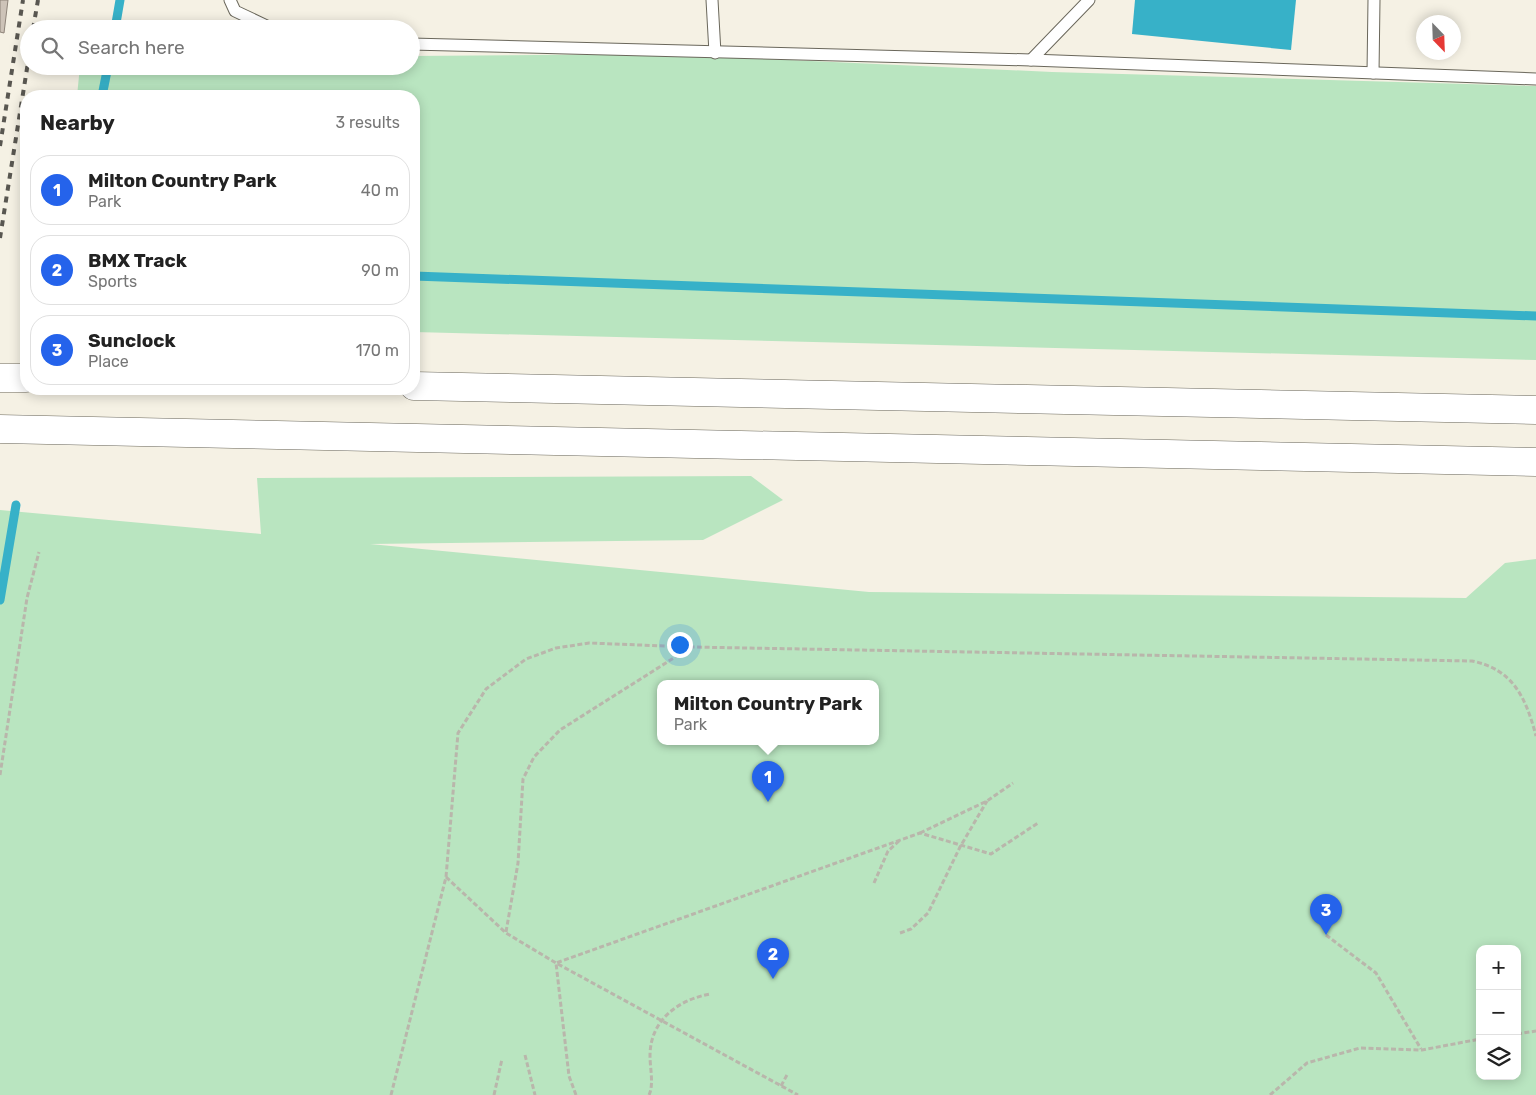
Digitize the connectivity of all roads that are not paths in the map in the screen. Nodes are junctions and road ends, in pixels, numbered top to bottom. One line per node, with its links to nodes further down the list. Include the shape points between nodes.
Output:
1 (230, 0): 5 (lane, via 235,11)
2 (712, 0): 7 (lane)
3 (1089, 0): 8 (lane)
4 (1374, 0): 9 (lane)
5 (254, 20)
6 (420, 44): 7 (lane)
7 (715, 53): 8 (lane)
8 (1031, 60): 9 (lane)
9 (1373, 73): 10 (lane)
10 (1536, 79)
11 (0, 378): 12 (highway)
12 (20, 378)
13 (420, 386): 14 (highway)
14 (1536, 410)
15 (0, 429): 16 (highway)
16 (1536, 462)

